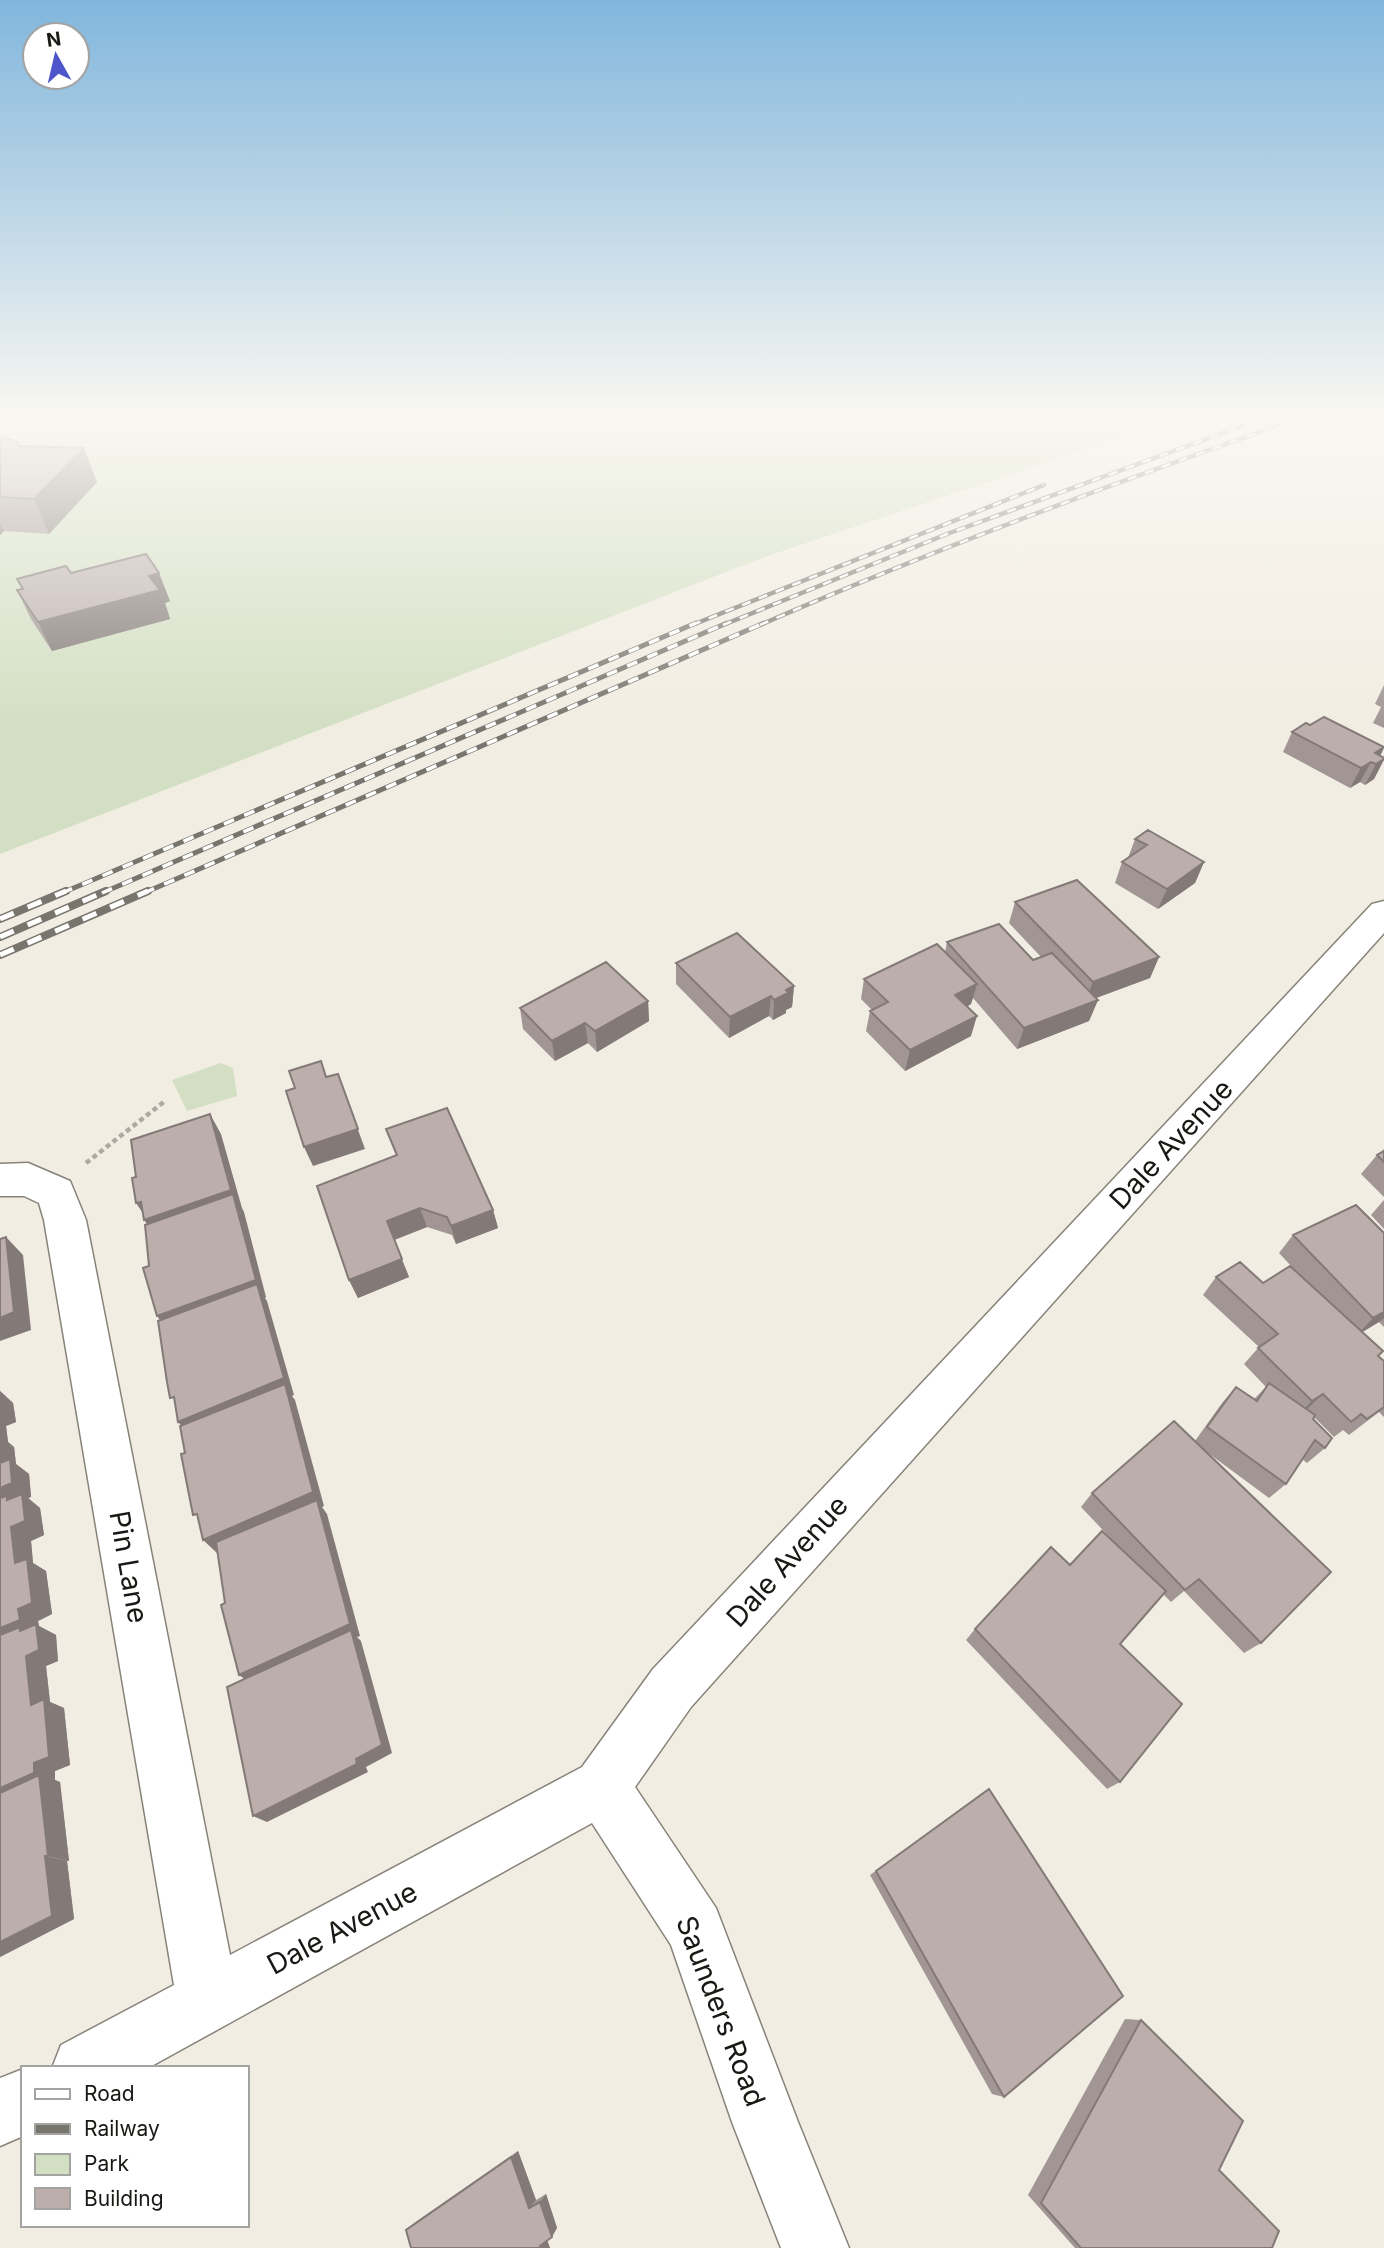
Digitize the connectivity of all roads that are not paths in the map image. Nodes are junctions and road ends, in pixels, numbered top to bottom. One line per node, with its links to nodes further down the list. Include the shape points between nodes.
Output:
1 (1384, 912): 3 (street, Dale Avenue, via 672,1688)
2 (0, 1180): 4 (street, Pin Lane, via 28,1179 56,1193 65,1220)
3 (602, 1787): 4 (street, Dale Avenue); 8 (street, Saunders Road, via 695,1929)
4 (208, 2000): 5 (street, Dale Avenue)
5 (88, 2066)
6 (21, 2102): 7 (street)
7 (0, 2113)
8 (815, 2248)

